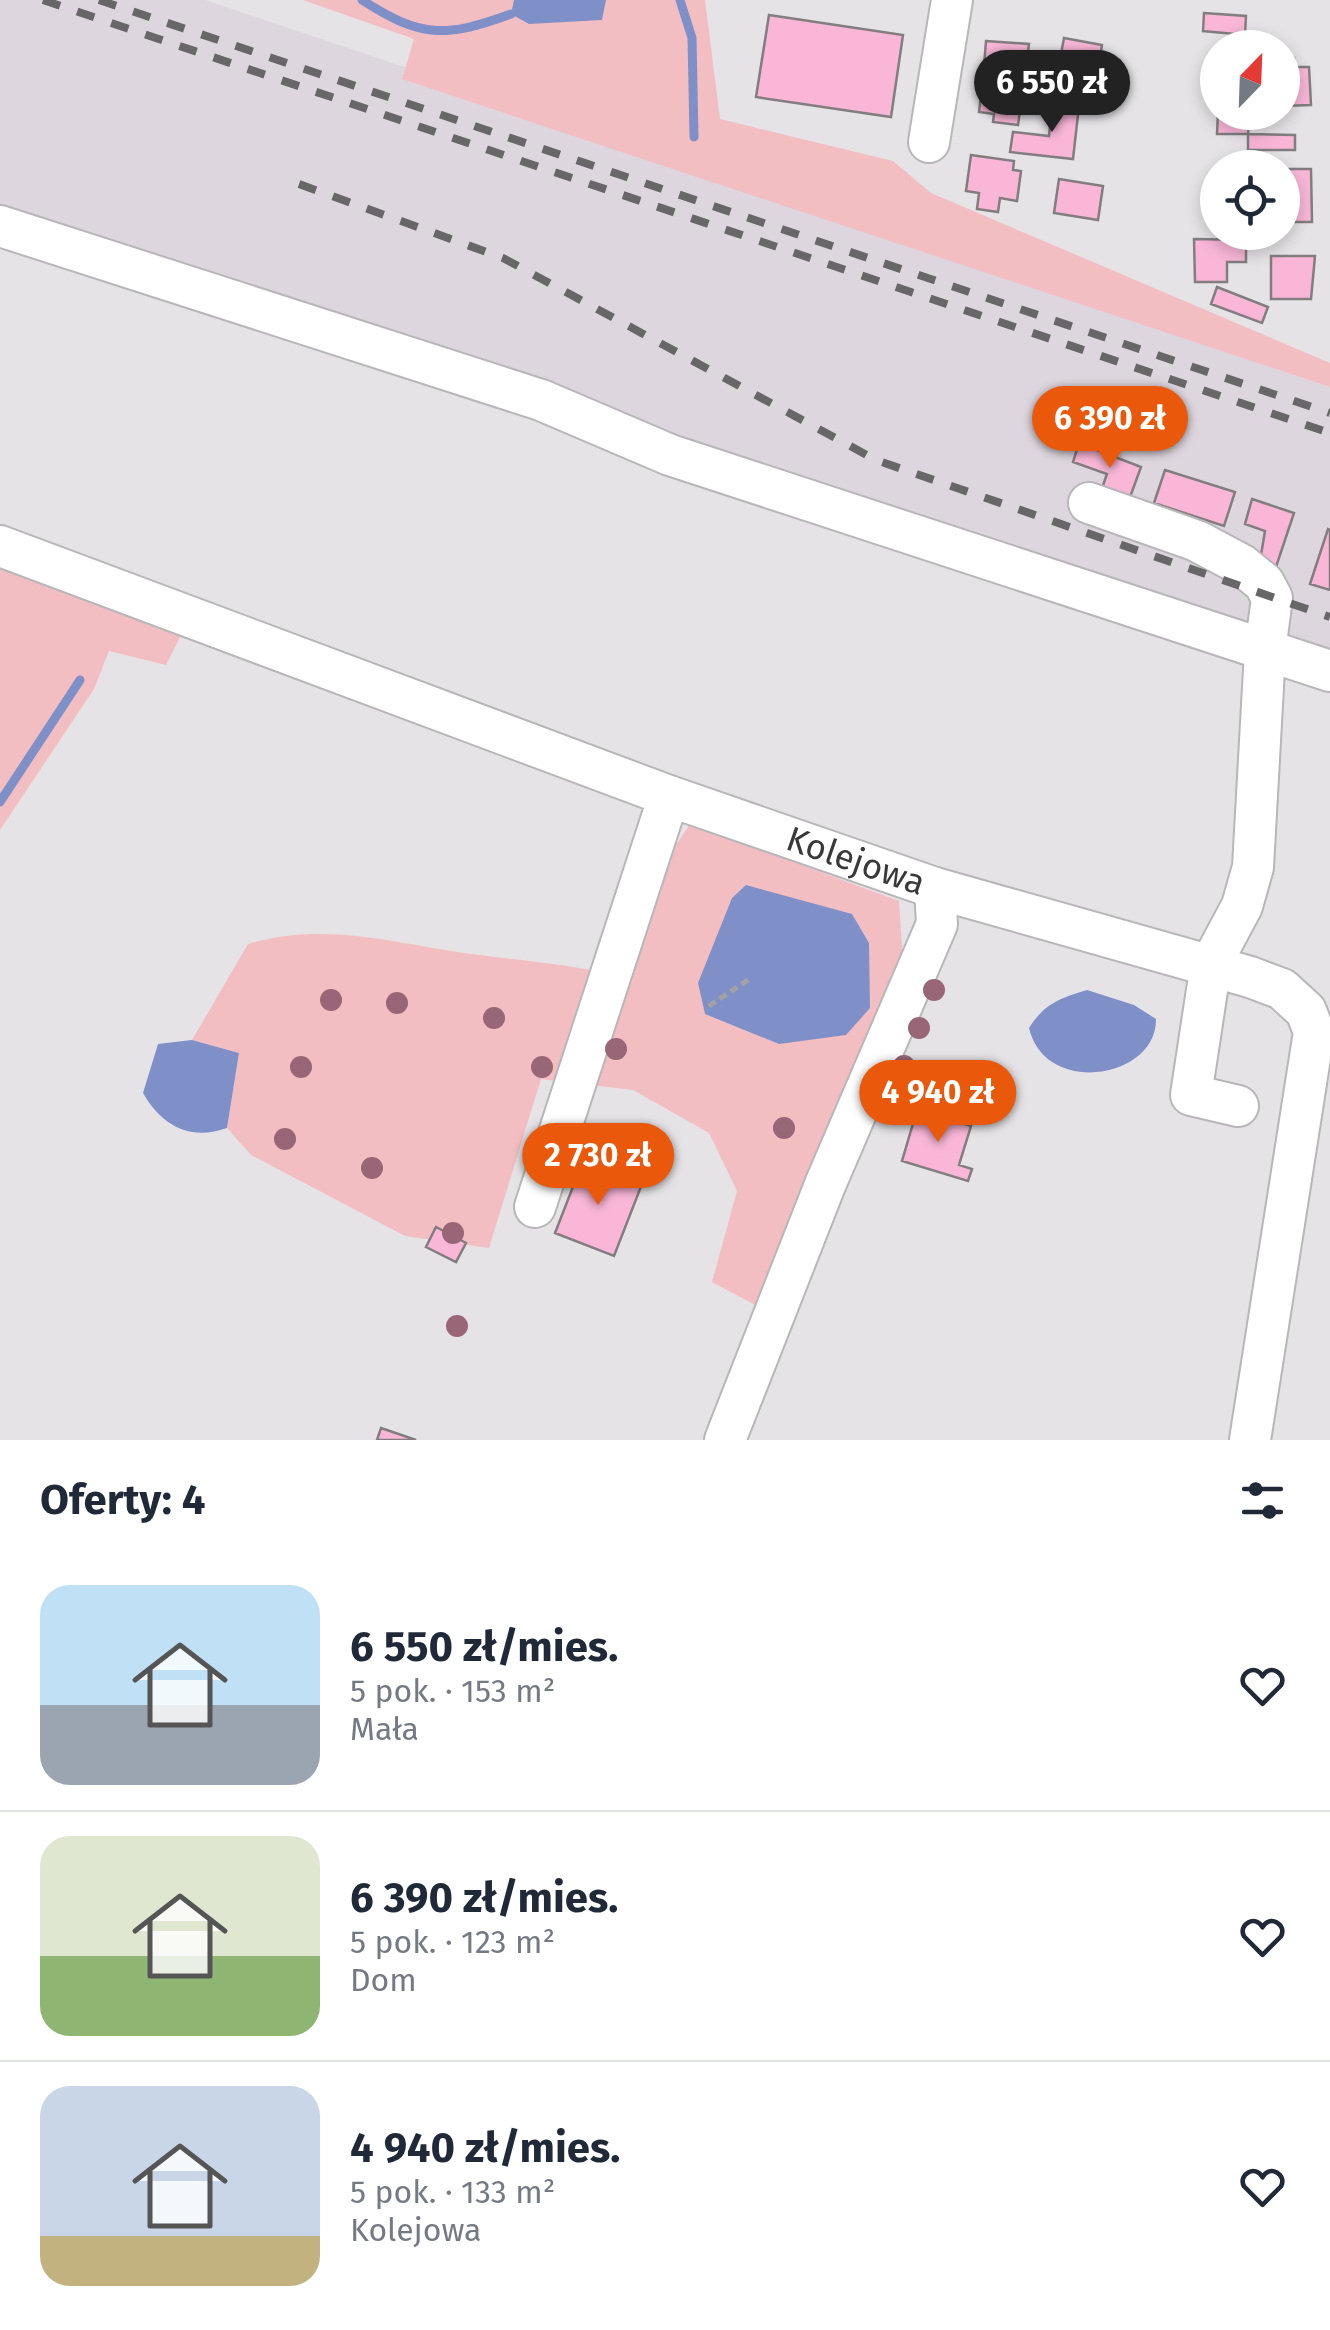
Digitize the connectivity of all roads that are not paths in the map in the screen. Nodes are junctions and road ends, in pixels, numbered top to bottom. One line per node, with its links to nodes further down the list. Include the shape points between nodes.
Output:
1 (952, 0): 2 (street)
2 (930, 142)
3 (0, 226): 6 (street, via 541,400 670,455)
4 (1089, 503): 6 (street, via 1198,541 1242,564 1272,598)
5 (0, 546): 8 (street, Kolejowa)
6 (1264, 651): 7 (street); 10 (street, via 1253,866 1242,906)
7 (1330, 671)
8 (669, 796): 9 (street, Kolejowa); 13 (street)
9 (934, 888): 10 (street, Kolejowa); 14 (street, via 936,924)
10 (1211, 964): 11 (street, Kolejowa); 12 (street, via 1191,1095)
11 (1318, 1009): 15 (street, Kolejowa)
12 (1238, 1106)
13 (535, 1207)
14 (724, 1440)
15 (1250, 1440)

